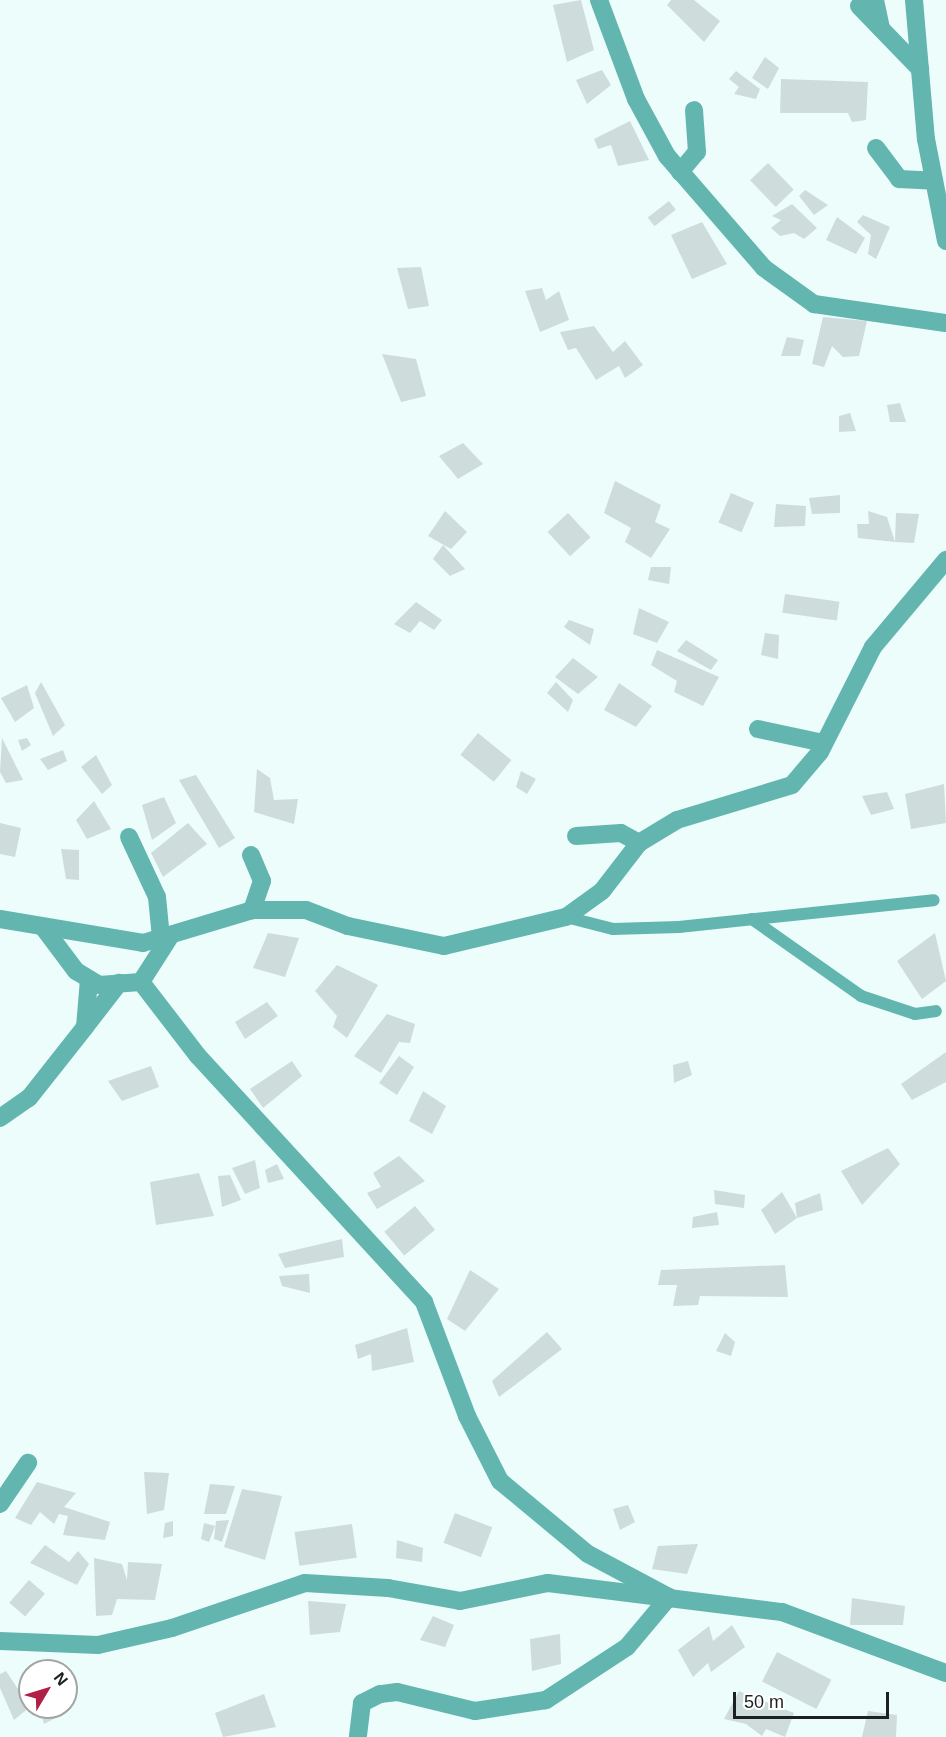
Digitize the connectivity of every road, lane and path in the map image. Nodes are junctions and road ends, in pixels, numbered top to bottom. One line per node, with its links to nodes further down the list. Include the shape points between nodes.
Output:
1 (599, 0): 7 (street, via 636,99)
2 (914, 0): 4 (street)
3 (867, 3): 4 (street, via 881,28)
4 (920, 69): 8 (street)
5 (694, 110): 7 (street, via 697,152)
6 (876, 148): 8 (street, via 899,179)
7 (680, 172): 10 (street, via 765,268 814,304)
8 (934, 181): 9 (street)
9 (946, 241)
10 (946, 323)
11 (946, 560): 13 (street, via 873,647)
12 (758, 729): 13 (street)
13 (824, 743): 16 (street, via 792,784 677,820)
14 (576, 836): 16 (street, via 621,833)
15 (129, 837): 24 (street, via 157,897)
16 (639, 843): 20 (street, via 602,891)
17 (251, 855): 19 (street, via 262,881)
18 (934, 900): 22 (lane)
19 (252, 910): 20 (street, via 306,910 348,926 444,946); 24 (street)
20 (566, 917): 22 (lane, via 613,929)
21 (0, 919): 23 (street)
22 (752, 919): 28 (lane, via 861,996 915,1014)
23 (44, 927): 24 (street, via 114,941); 25 (street, via 76,971)
24 (166, 936): 26 (street)
25 (89, 979): 27 (street, via 99,985); 29 (street)
26 (141, 982): 27 (street); 33 (street, via 198,1056 424,1302 467,1416 500,1481 588,1554)
27 (119, 983): 29 (street)
28 (936, 1011)
29 (85, 1027): 30 (street, via 29,1098)
30 (0, 1118)
31 (28, 1463): 32 (street)
32 (0, 1504)
33 (669, 1597): 34 (street, via 548,1583 460,1601 388,1588 305,1583 172,1628 98,1645); 35 (street, via 782,1612); 36 (street, via 627,1647 546,1700 475,1711 397,1692 380,1694 362,1703)
34 (0, 1641)
35 (946, 1672)
36 (358, 1737)

